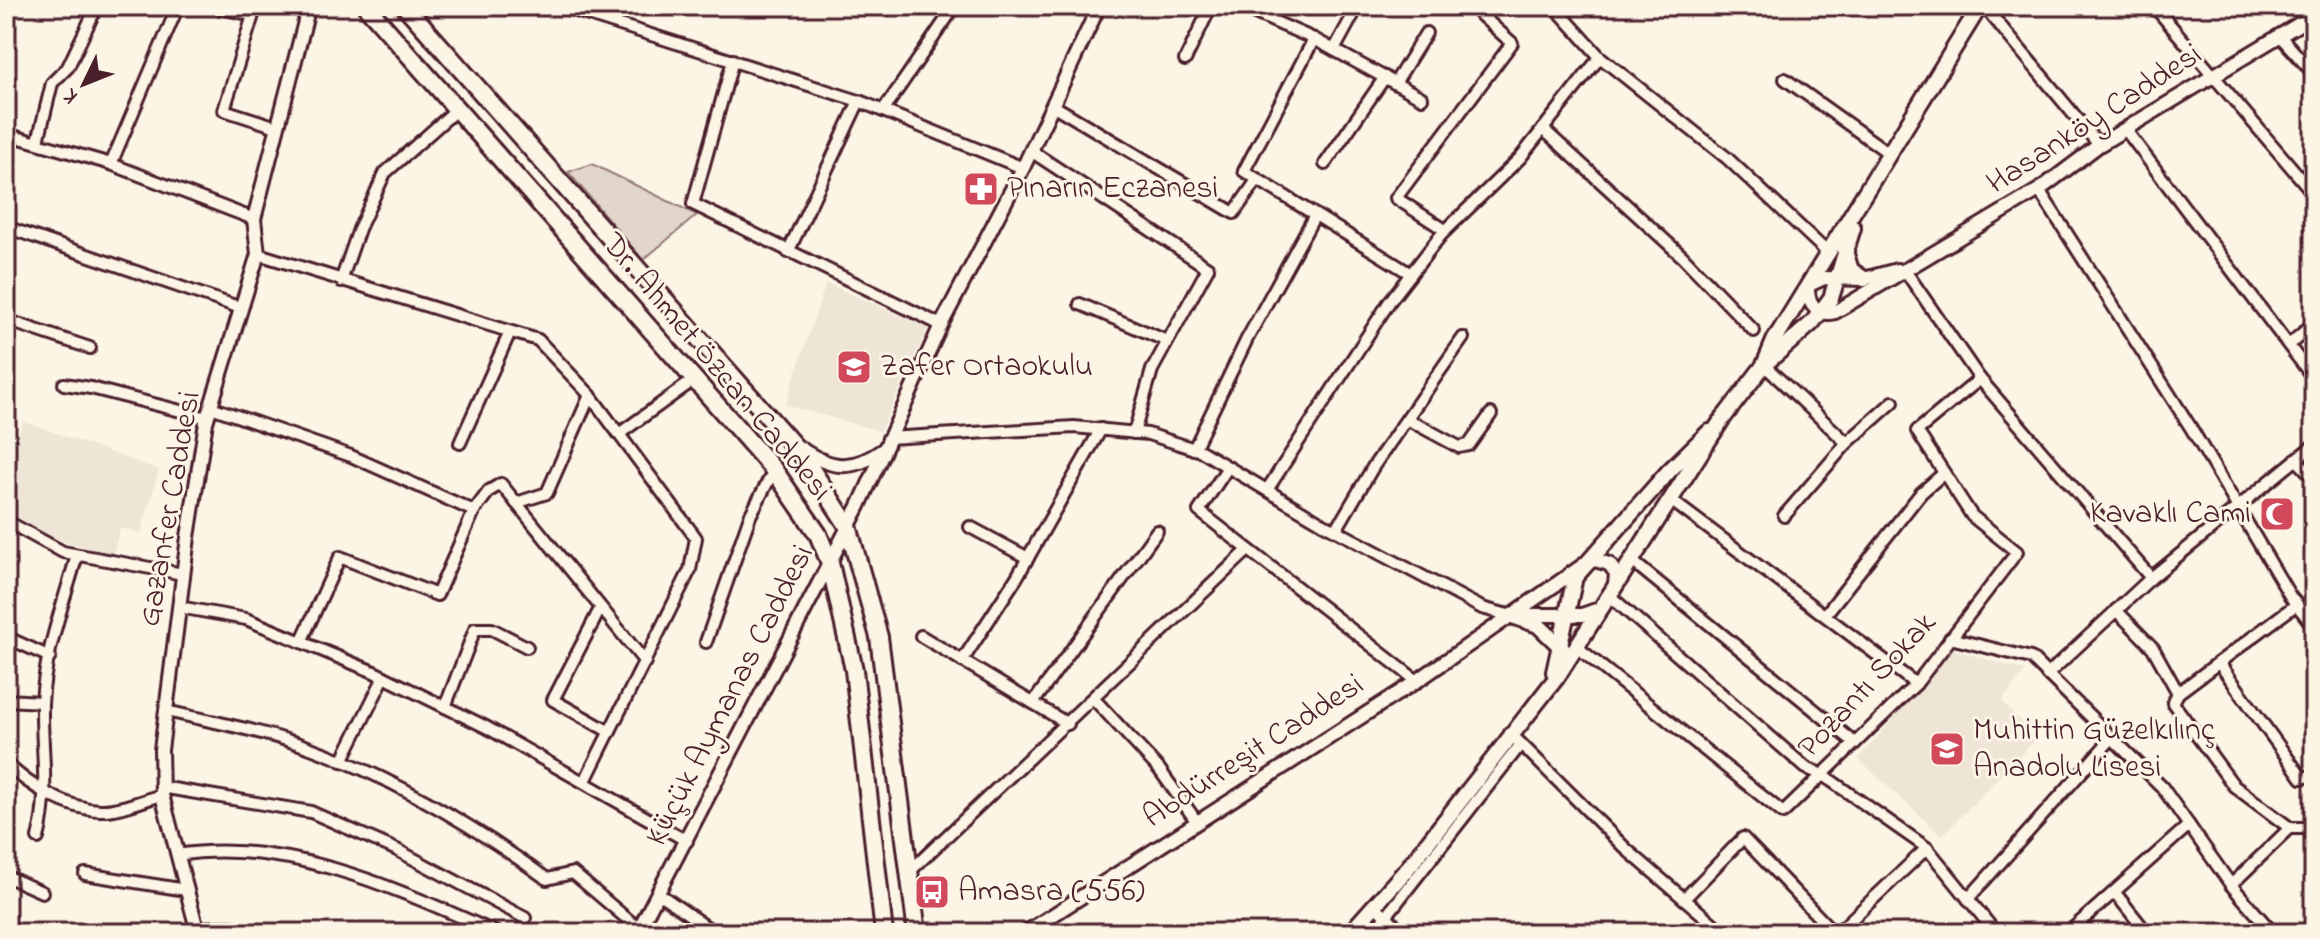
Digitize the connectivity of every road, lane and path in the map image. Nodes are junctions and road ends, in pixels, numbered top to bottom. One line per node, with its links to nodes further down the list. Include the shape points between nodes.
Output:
1 (97, 6): 40 (street, via 68,67 52,83)
2 (178, 6): 44 (street)
3 (211, 6): 36 (street, via 253,15 224,110)
4 (309, 6): 36 (street, Gazanfer Caddesi)
5 (366, 6): 34 (main road, Dr. Ahmet Özcan Caddesi)
6 (560, 6): 25 (street)
7 (955, 6): 35 (street)
8 (1099, 6): 33 (street, Küçük Aymanas Caddesi)
9 (1211, 6): 26 (street)
10 (1239, 6): 18 (street)
11 (1358, 6): 23 (street)
12 (1471, 6): 54 (street, via 1512,43 1396,198)
13 (1554, 6): 24 (street)
14 (1982, 6): 41 (street); 43 (main road, Abdürreşit Caddesi)
15 (2154, 6): 28 (street)
16 (2298, 6): 19 (street)
17 (410, 8): 91 (main road, Dr. Ahmet Özcan Caddesi)
18 (1261, 10): 22 (street)
19 (2312, 16): 21 (street, Hasanköy Caddesi)
20 (1426, 33): 30 (street)
21 (2279, 35): 27 (street); 28 (street, Hasanköy Caddesi)
22 (1314, 39): 23 (street); 47 (street, via 1244,171)
23 (1334, 50): 30 (street)
24 (1600, 57): 37 (street); 58 (street, via 1727,158)
25 (733, 60): 32 (street); 56 (street, via 693,204)
26 (1185, 60)
27 (2314, 74)
28 (2211, 75): 38 (street, Hasanköy Caddesi); 49 (street)
29 (1785, 79): 43 (street)
30 (1390, 80): 31 (street); 45 (street)
31 (1422, 98)
32 (859, 101): 35 (street); 56 (street)
33 (1054, 106): 42 (street, Küçük Aymanas Caddesi); 47 (street, via 1234,213)
34 (457, 109): 63 (street, via 385,173); 78 (main road, Dr. Ahmet Özcan Caddesi)
35 (883, 111): 46 (street)
36 (277, 127): 52 (street, Gazanfer Caddesi)
37 (1543, 129): 54 (street); 71 (street, via 1683,257)
38 (2125, 129): 41 (street, Hasanköy Caddesi); 75 (street)
39 (6, 134): 40 (street)
40 (38, 141): 44 (street)
41 (2099, 145): 48 (street, Hasanköy Caddesi)
42 (1031, 151): 46 (street, Küçük Aymanas Caddesi); 74 (street, via 1208,268)
43 (1890, 154): 50 (main road, Abdürreşit Caddesi)
44 (111, 164): 52 (street)
45 (1325, 164)
46 (1023, 168): 70 (street, Küçük Aymanas Caddesi)
47 (1257, 180): 51 (street)
48 (2039, 190): 59 (street, Hasanköy Caddesi); 105 (street)
49 (2314, 194)
50 (1858, 208): 55 (main road, Abdürreşit Caddesi); 58 (main road, Abdürreşit Caddesi)
51 (1315, 215): 60 (street); 96 (street)
52 (254, 219): 57 (street, Gazanfer Caddesi)
53 (6, 227): 66 (street)
54 (1445, 230): 60 (street)
55 (1845, 251): 61 (main road, Abdürreşit Caddesi); 62 (main road, via 1851,270)
56 (788, 252): 70 (street)
57 (258, 254): 63 (street); 66 (street, Gazanfer Caddesi)
58 (1829, 254): 64 (main road, Abdürreşit Caddesi)
59 (1904, 269): 62 (street, Hasanköy Caddesi); 67 (street, Hasanköy Caddesi); 79 (street)
60 (1411, 274): 102 (street)
61 (1838, 278): 62 (street, Hasanköy Caddesi); 64 (street, Hasanköy Caddesi, via 1824,278); 67 (main road, Abdürreşit Caddesi)
62 (1864, 279)
63 (341, 281): 72 (street)
64 (1810, 287): 67 (street, via 1810,302); 77 (main road, Abdürreşit Caddesi)
65 (1080, 304): 74 (street)
66 (241, 308): 84 (street, Gazanfer Caddesi)
67 (1828, 312): 77 (main road, Abdürreşit Caddesi)
68 (6, 320): 76 (street)
69 (2314, 323): 75 (street)
70 (941, 325): 94 (street, Küçük Aymanas Caddesi)
71 (1754, 331)
72 (510, 332): 82 (street, via 538,340); 92 (street)
73 (1463, 338): 86 (street)
74 (1167, 341): 89 (street, via 1152,370)
75 (2289, 345): 80 (street)
76 (90, 348)
77 (1764, 365): 87 (main road, Abdürreşit Caddesi); 93 (street)
78 (695, 379): 90 (street); 99 (main road, Dr. Ahmet Özcan Caddesi)
79 (1980, 379): 100 (street, via 1917,431); 120 (street)
80 (2314, 379)
81 (64, 384): 84 (street)
82 (590, 395): 90 (street); 104 (street, via 547,493)
83 (1893, 402): 93 (street)
84 (209, 412): 106 (street, via 351,456); 119 (street, Gazanfer Caddesi)
85 (1491, 414): 86 (street, via 1469,445 1459,447)
86 (1407, 419): 111 (street)
87 (1721, 421): 103 (main road, Abdürreşit Caddesi); 118 (main road, Abdürreşit Caddesi)
88 (1101, 429): 89 (street); 94 (street); 115 (street)
89 (1134, 433): 96 (street)
90 (619, 434): 139 (street, via 696,538 690,570)
91 (791, 442): 94 (street, via 838,468 856,465); 109 (main road, Dr. Ahmet Özcan Caddesi)
92 (460, 443)
93 (1847, 443): 107 (street)
94 (886, 444): 109 (street, Küçük Aymanas Caddesi)
95 (2314, 445): 97 (street)
96 (1194, 449): 98 (street)
97 (2296, 459): 101 (street); 105 (street)
98 (1228, 467): 102 (street); 113 (street, via 1199,511)
99 (774, 470): 117 (main road, Dr. Ahmet Özcan Caddesi, via 818,534); 134 (street, via 750,516)
100 (1944, 473): 127 (street, via 1921,493); 132 (street, Pozantı Sokak, via 1972,516 2017,552)
101 (2314, 478)
102 (1267, 490): 111 (street)
103 (1672, 501): 116 (main road, Abdürreşit Caddesi); 127 (street)
104 (516, 503): 106 (street, via 501,484); 124 (street)
105 (2238, 507): 120 (street); 122 (street)
106 (474, 511): 133 (street, via 437,595 340,557)
107 (1784, 516)
108 (6, 521): 114 (street)
109 (848, 526): 117 (street, Küçük Aymanas Caddesi); 172 (main road, Dr. Ahmet Özcan Caddesi, via 879,637)
110 (970, 527): 115 (street)
111 (1336, 530): 128 (street, via 1482,608)
112 (1157, 531): 149 (street)
113 (1248, 550): 143 (street); 146 (street)
114 (77, 555): 119 (street); 137 (street)
115 (1028, 558): 138 (street)
116 (1632, 561): 121 (main road, Abdürreşit Caddesi); 156 (street)
117 (830, 563): 169 (street, Küçük Aymanas Caddesi); 190 (main road, Dr. Ahmet Özcan Caddesi, via 854,670)
118 (1585, 564): 121 (street, via 1600,560 1616,573); 126 (main road, via 1572,583); 128 (street, Abdürreşit Caddesi)
119 (183, 574): 123 (street, Gazanfer Caddesi)
120 (2151, 578): 125 (street)
121 (1608, 598): 126 (street, via 1590,614); 136 (main road, Abdürreşit Caddesi); 159 (street, via 1806,768)
122 (2297, 604): 129 (street); 140 (street)
123 (179, 607): 133 (street, via 246,619); 151 (street, Gazanfer Caddesi)
124 (600, 609): 139 (street); 153 (street, via 553,700)
125 (2116, 610): 141 (street); 145 (street, via 2153,648)
126 (1566, 615): 128 (street); 136 (main road)
127 (1825, 615): 144 (street)
128 (1512, 616): 136 (main road, via 1538,625); 143 (street, Abdürreşit Caddesi)
129 (2314, 627)
130 (921, 636): 138 (street)
131 (6, 637): 137 (street)
132 (1950, 638): 141 (street, via 2031,658); 144 (street, Pozantı Sokak)
133 (301, 642): 142 (street)
134 (706, 642)
135 (527, 647): 150 (street, via 492,629 475,629)
136 (1569, 648): 155 (main road); 159 (street, Pozantı Sokak, via 1783,813)
137 (50, 657): 148 (street)
138 (962, 661): 149 (street)
139 (645, 662): 153 (street)
140 (2219, 663): 145 (street); 160 (street, via 2302,778)
141 (2047, 675): 154 (street)
142 (384, 677): 150 (street); 157 (street)
143 (1417, 681): 164 (street, Abdürreşit Caddesi)
144 (1916, 684): 156 (street, Pozantı Sokak)
145 (2178, 693): 166 (street, via 2173,703 2234,786)
146 (1094, 699): 152 (street); 164 (street, via 1159,769)
147 (6, 700): 148 (street)
148 (42, 702): 162 (street)
149 (1033, 703): 152 (street)
150 (445, 707): 161 (street)
151 (166, 711): 157 (street, via 306,746); 163 (street, Gazanfer Caddesi)
152 (1068, 724): 172 (street)
153 (610, 732): 161 (street)
154 (2112, 738): 165 (street, via 2162,787); 181 (street)
155 (1516, 739): 180 (street); 182 (main road)
156 (1855, 743): 159 (street, Pozantı Sokak)
157 (342, 761): 186 (street, via 486,835 547,879 573,873)
158 (6, 763): 162 (street)
159 (1823, 775): 170 (street)
160 (2314, 775)
161 (585, 781): 169 (street)
162 (46, 791): 163 (street, via 101,811); 168 (street)
163 (162, 791): 171 (street, Gazanfer Caddesi); 183 (street, via 311,812 397,850)
164 (1197, 822): 184 (street, Abdürreşit Caddesi)
165 (2189, 825): 175 (street); 179 (street)
166 (2290, 828): 167 (street); 175 (street)
167 (2314, 828)
168 (38, 838)
169 (687, 841): 178 (street, Küçük Aymanas Caddesi)
170 (1927, 848): 181 (street); 197 (street)
171 (177, 855): 176 (street, Gazanfer Caddesi); 188 (street, via 248,853 324,867 388,885)
172 (908, 873): 191 (main road, Dr. Ahmet Özcan Caddesi)
173 (85, 874): 176 (street)
174 (6, 876): 177 (street)
175 (2231, 885): 201 (street)
176 (186, 890): 185 (street, Gazanfer Caddesi)
177 (42, 892)
178 (658, 893): 186 (street, Küçük Aymanas Caddesi); 189 (street)
179 (2116, 894): 199 (street); 200 (street)
180 (1684, 899): 196 (street); 197 (street, via 1743,838)
181 (1968, 899): 198 (street)
182 (1381, 911): 193 (main road); 194 (street); 195 (street)
183 (525, 918)
184 (1046, 927): 192 (street, Abdürreşit Caddesi)
185 (197, 930): 187 (street)
186 (638, 931)
187 (273, 933)
188 (497, 933)
189 (715, 933)
190 (884, 933)
191 (917, 933)
192 (1025, 933)
193 (1350, 933)
194 (1373, 933)
195 (1404, 933)
196 (1724, 933)
197 (1835, 933)
198 (1996, 933)
199 (2068, 933)
200 (2147, 933)
201 (2273, 933)

